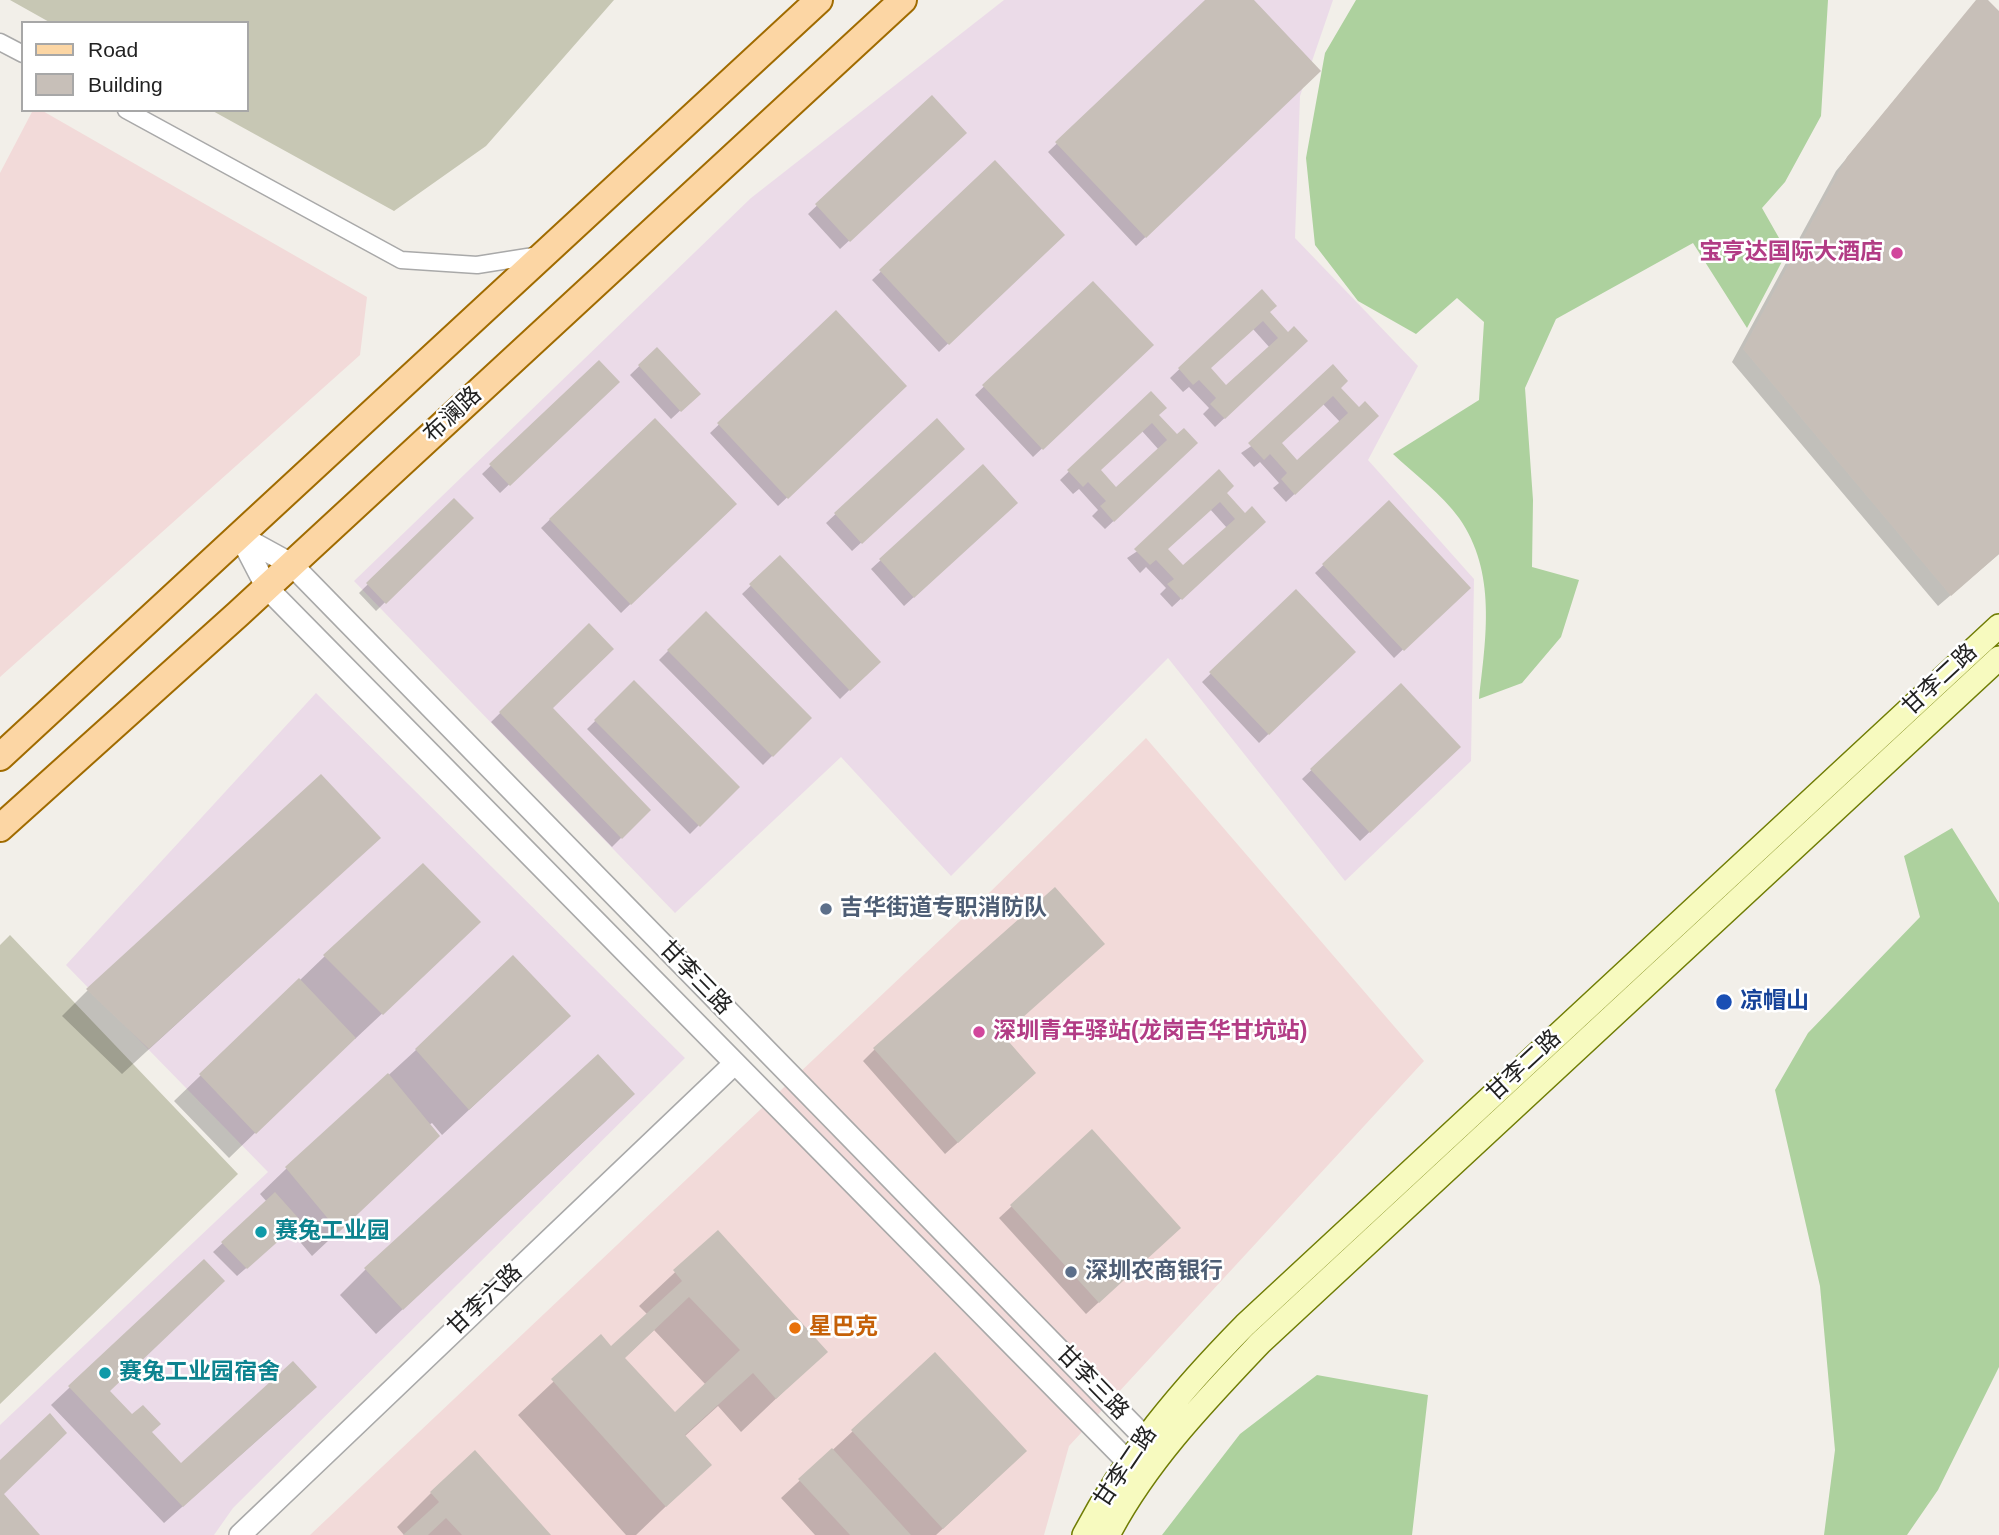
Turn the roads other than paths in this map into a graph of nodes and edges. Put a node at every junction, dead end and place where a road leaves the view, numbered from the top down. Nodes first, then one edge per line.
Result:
1 (819, 0) edge
2 (902, 0) edge
3 (0, 42) edge
4 (21, 53) edge
5 (130, 112) edge
6 (540, 255) junction
7 (240, 536) junction
8 (291, 564) junction
9 (267, 588) junction
10 (1999, 626) edge
11 (1999, 658) edge
12 (0, 757) edge
13 (0, 828) edge
14 (732, 1066) dead end
15 (1144, 1437) junction
16 (1127, 1461) junction
17 (1153, 1464) junction
18 (240, 1535) edge
19 (1084, 1535) edge
20 (1108, 1535) edge

1 - 6 main road
2 - 8 main road, 布澜路
3 - 4 street
5 - 6 street
6 - 7 main road
7 - 8 street, 甘李三路
7 - 9 street, 甘李三路
7 - 12 main road
8 - 9 main road, 布澜路
8 - 15 street, 甘李三路
9 - 13 main road, 布澜路
9 - 16 street, 甘李三路
10 - 15 main road, 甘李二路
11 - 17 main road, 甘李二路
14 - 18 street, 甘李六路
15 - 16 main road, 甘李二路
15 - 17 street, 甘李三路
16 - 17 street
16 - 19 main road, 甘李二路
17 - 20 main road, 甘李二路

